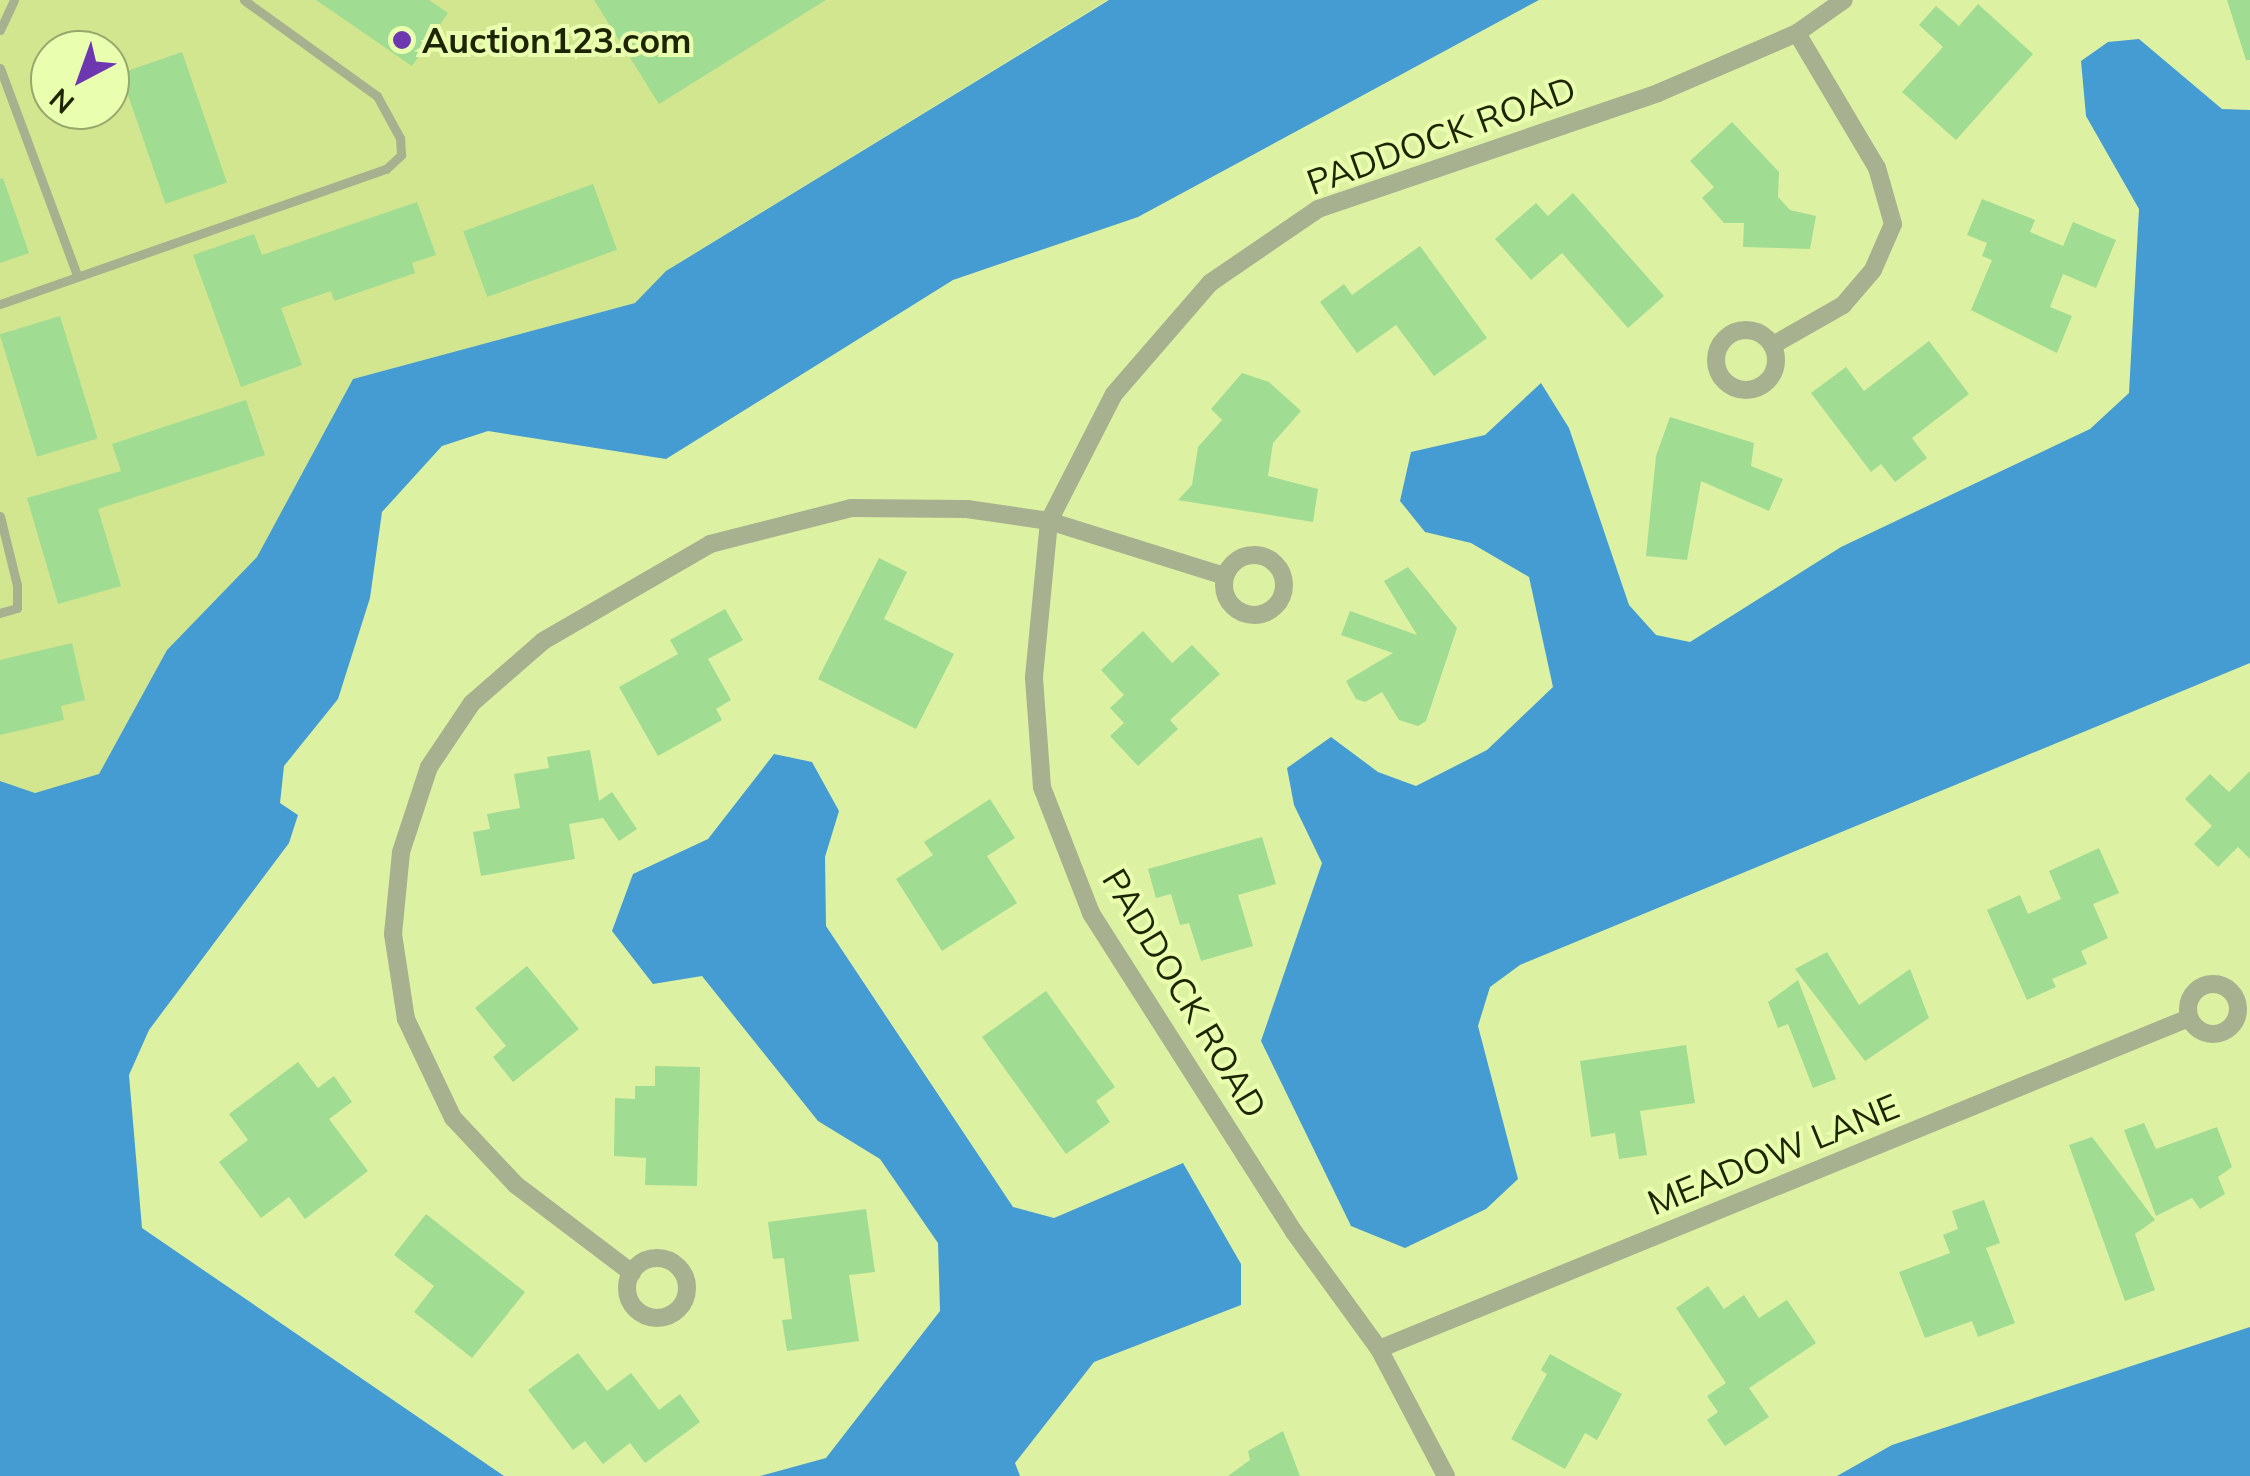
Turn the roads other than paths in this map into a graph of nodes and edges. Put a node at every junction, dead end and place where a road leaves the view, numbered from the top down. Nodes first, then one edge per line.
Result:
1 (14, 0) edge
2 (244, 0) edge
3 (1844, 0) edge
4 (0, 30) edge
5 (1797, 33) junction
6 (0, 68) edge
7 (77, 275) junction
8 (0, 304) edge
9 (1772, 345) dead end
10 (0, 516) edge
11 (1049, 522) junction
12 (1225, 576) dead end
13 (0, 613) edge
14 (2189, 1018) dead end
15 (632, 1273) dead end
16 (1379, 1348) junction
17 (1446, 1476) edge

1 - 4 lane
2 - 7 lane
3 - 5 street, PADDOCK ROAD
5 - 9 street
5 - 11 street, PADDOCK ROAD
6 - 7 lane
7 - 8 lane
10 - 13 lane
11 - 12 street
11 - 15 street
11 - 16 street, PADDOCK ROAD
14 - 16 street, MEADOW LANE
16 - 17 street, PADDOCK ROAD

